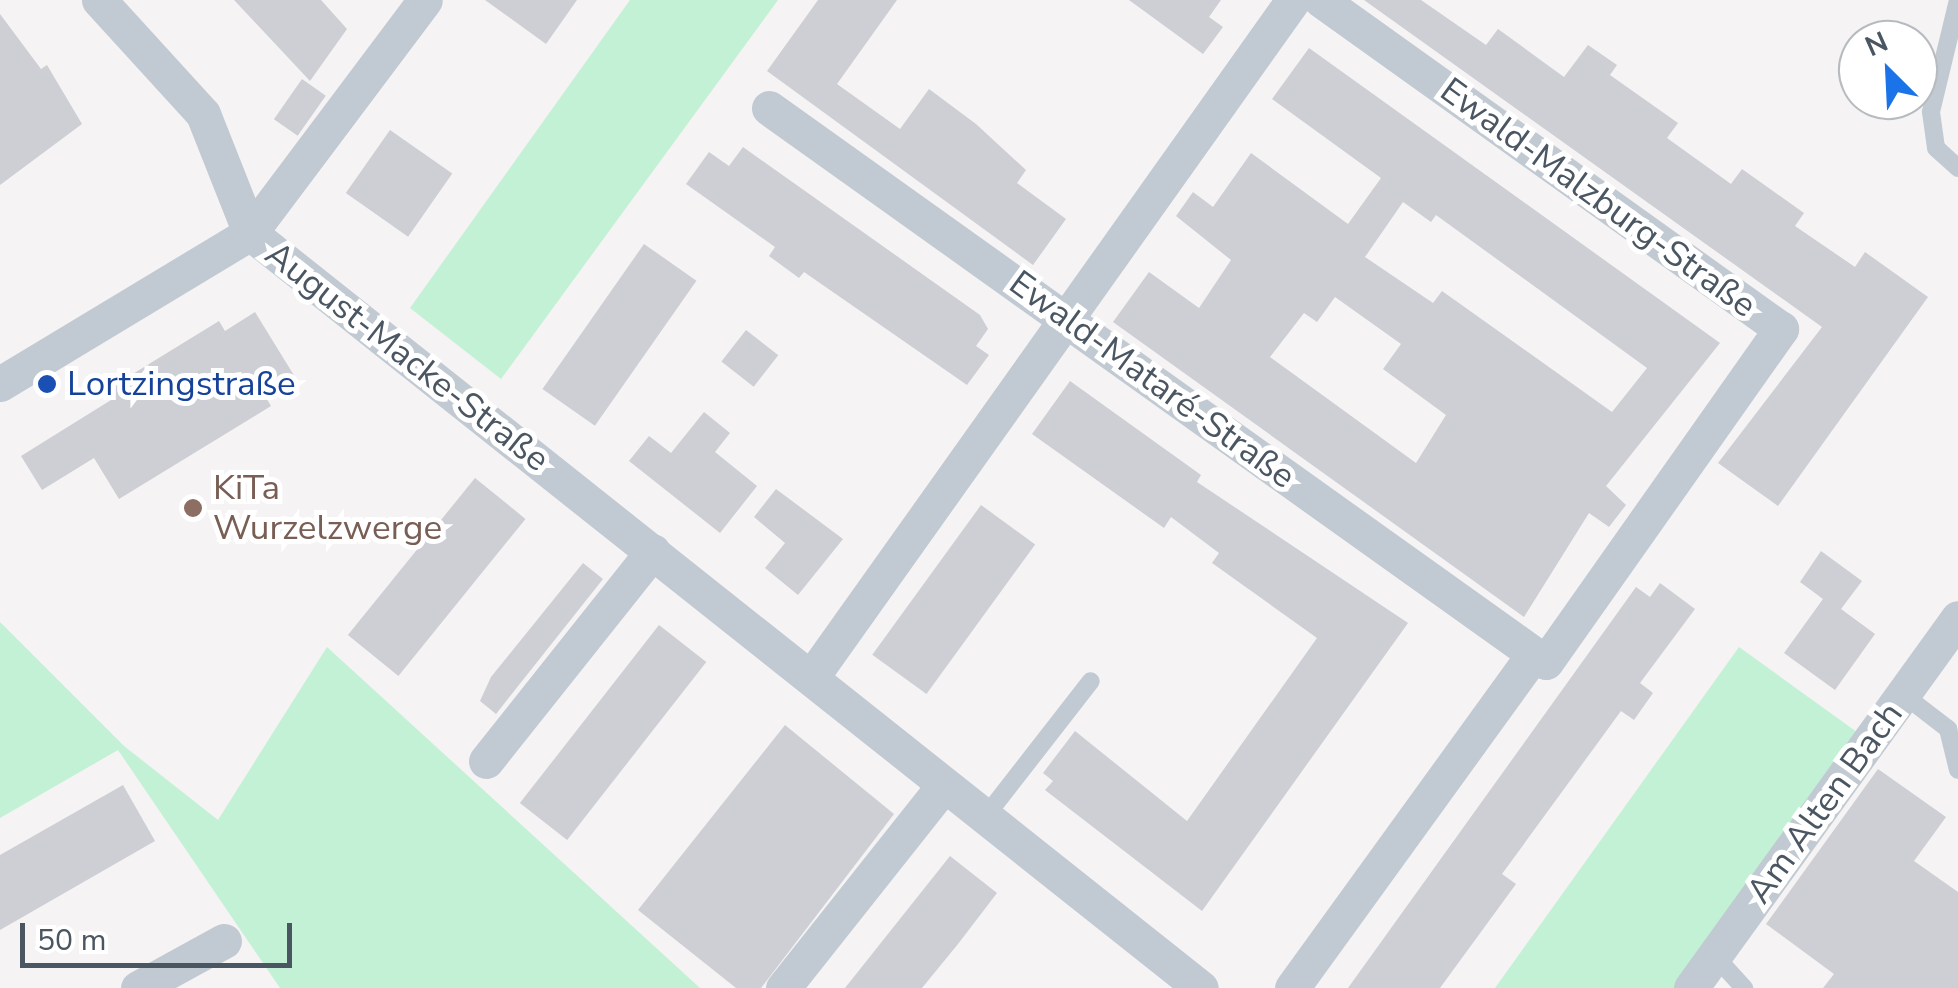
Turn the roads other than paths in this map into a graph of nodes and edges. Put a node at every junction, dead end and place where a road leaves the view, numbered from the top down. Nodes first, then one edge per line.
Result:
1 (99, 0) edge
2 (425, 0) edge
3 (1293, 0) edge
4 (1321, 0) edge
5 (1958, 0) edge
6 (769, 108) dead end
7 (1958, 168) edge
8 (250, 233) junction
9 (1066, 318) junction
10 (0, 384) edge
11 (653, 551) junction
12 (1958, 618) edge
13 (1534, 654) junction
14 (812, 675) junction
15 (1092, 681) dead end
16 (1904, 695) junction
17 (486, 761) dead end
18 (1958, 770) edge
19 (944, 785) junction
20 (985, 817) junction
21 (224, 941) dead end
22 (1714, 956) junction
23 (138, 988) edge
24 (782, 988) edge
25 (1201, 988) edge
26 (1292, 988) edge
27 (1691, 988) edge
28 (1744, 988) edge

1 - 8 street
2 - 8 street
3 - 9 street
4 - 13 street, Ewald-Malzburg-Straße
5 - 7 lane
6 - 9 street, Ewald-Mataré-Straße
8 - 10 street, August-Macke-Straße
8 - 11 street, August-Macke-Straße
9 - 13 street, Ewald-Mataré-Straße
9 - 14 street
11 - 14 street, August-Macke-Straße
11 - 17 street
12 - 16 street, Am Alten Bach
13 - 26 street, Ewald-Malzburg-Straße
14 - 19 street, August-Macke-Straße
15 - 20 lane
16 - 18 lane
16 - 22 street, Am Alten Bach
19 - 20 street, August-Macke-Straße
19 - 24 street
20 - 25 street, August-Macke-Straße
21 - 23 street
22 - 27 street, Am Alten Bach
22 - 28 lane

